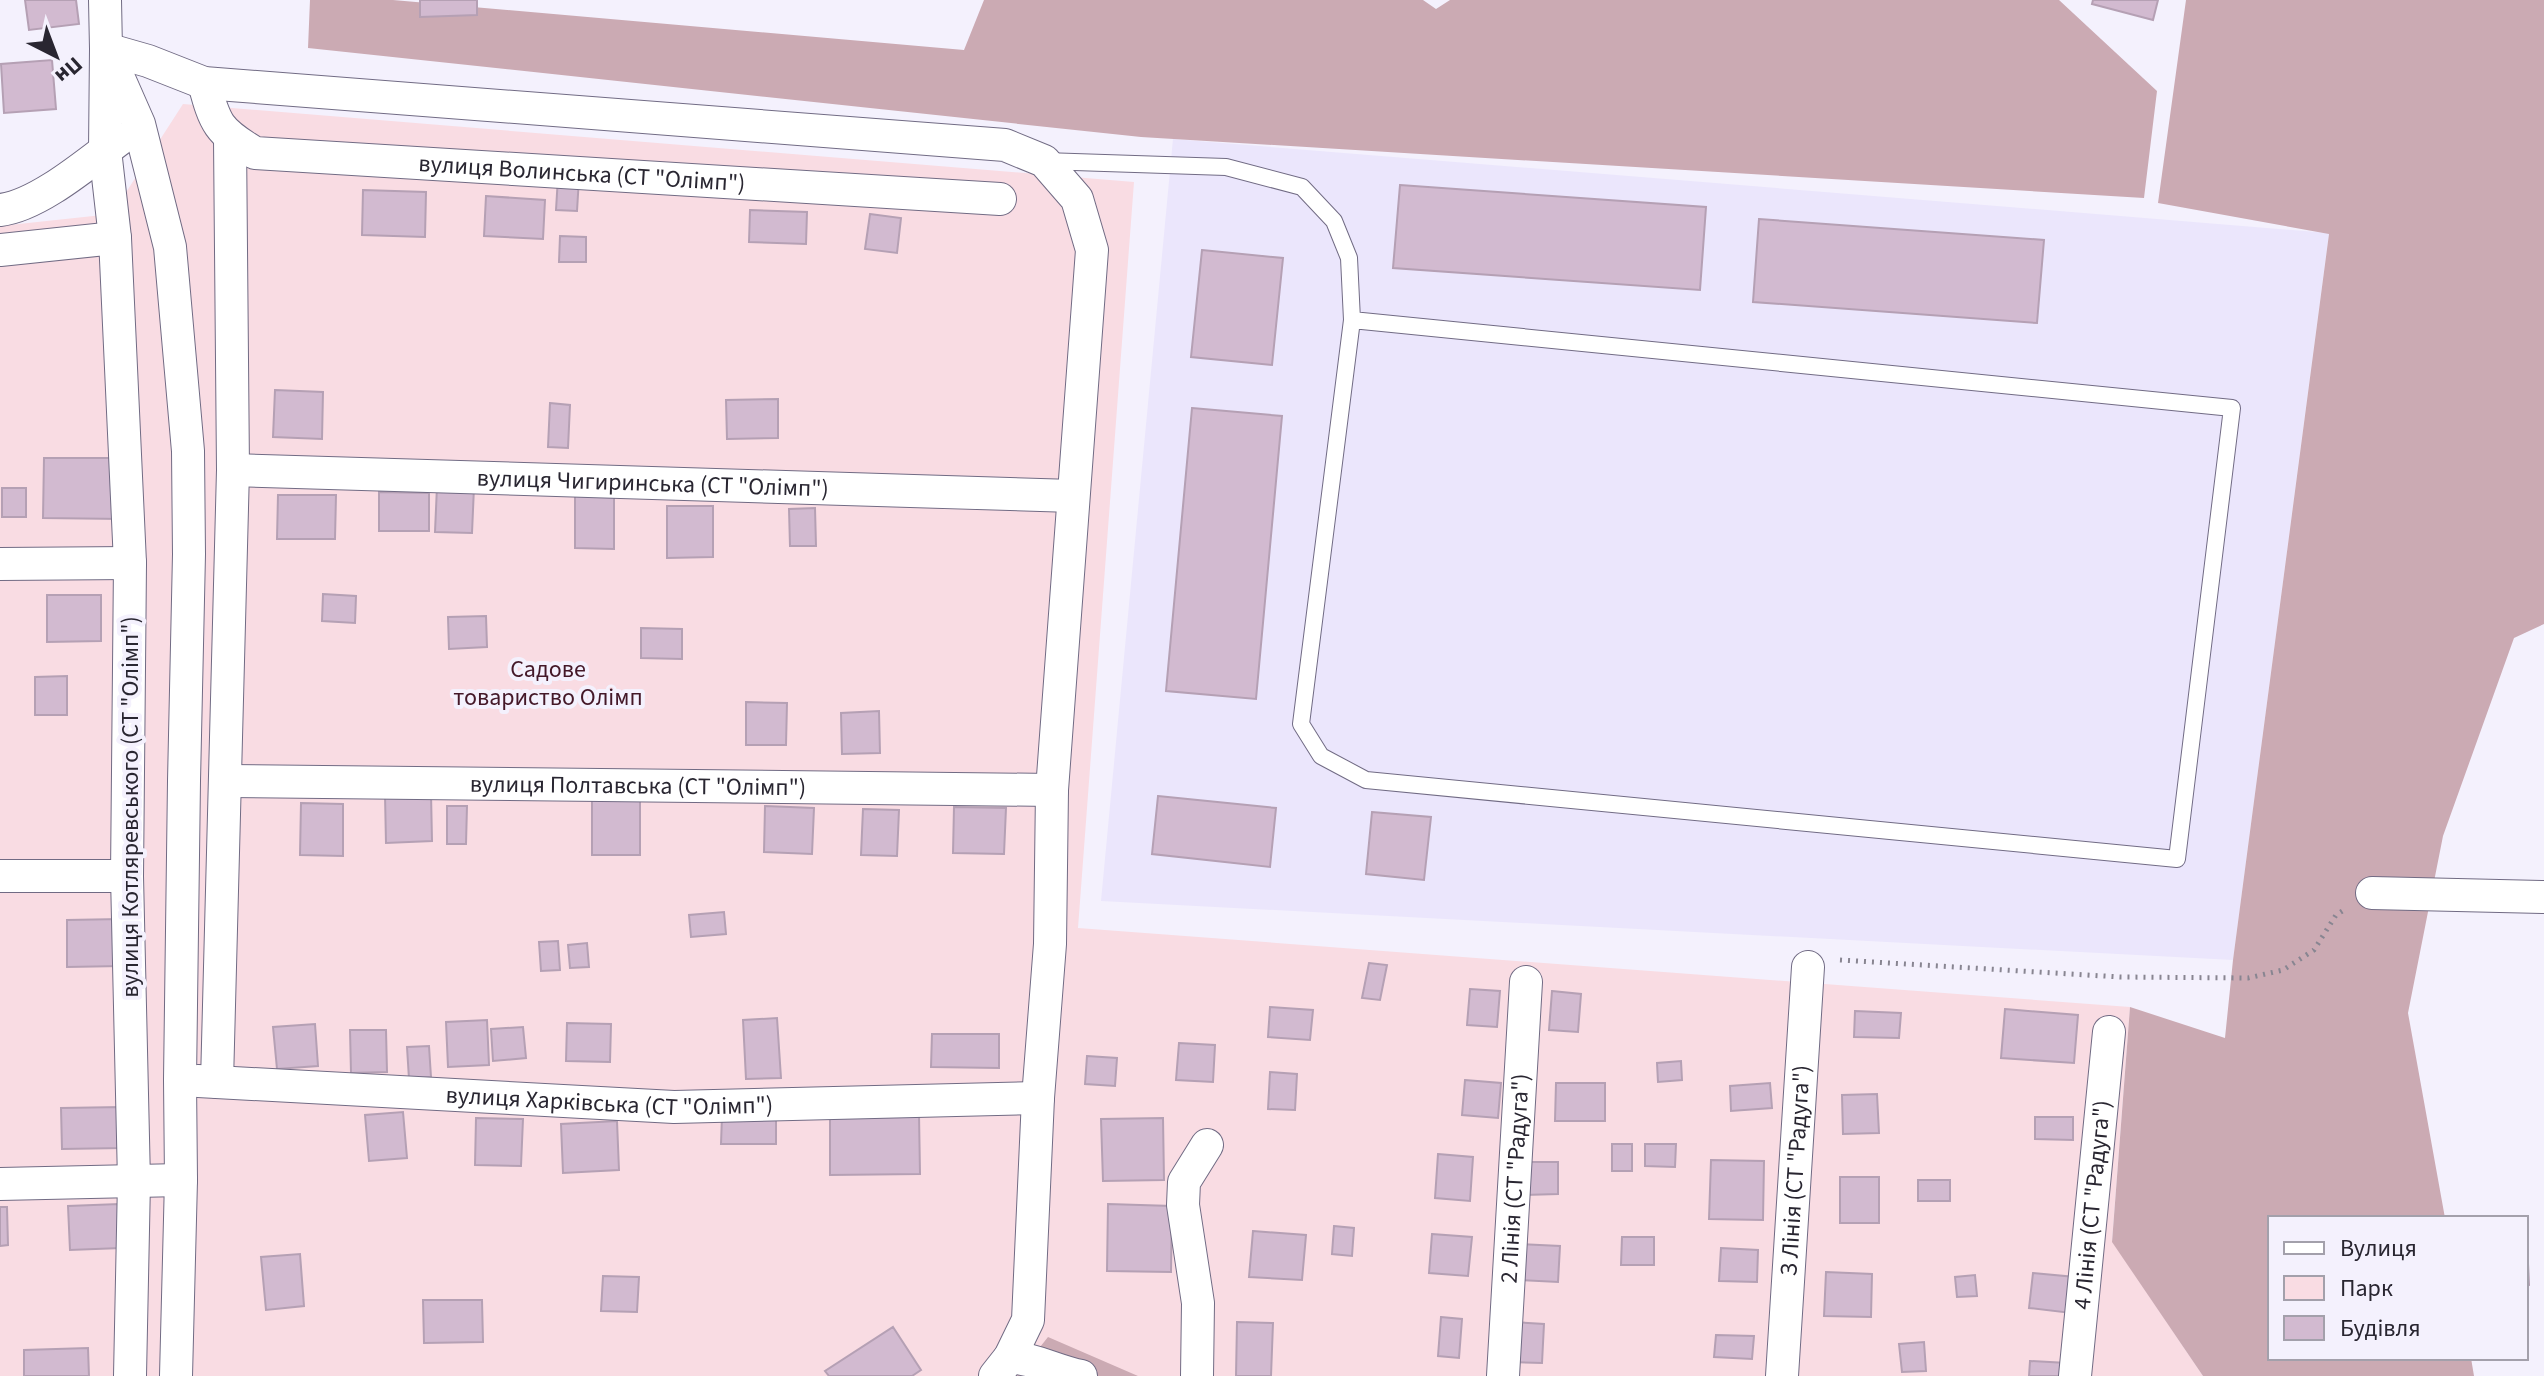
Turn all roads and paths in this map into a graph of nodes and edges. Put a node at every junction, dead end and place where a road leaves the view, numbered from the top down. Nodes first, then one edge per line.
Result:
1 (105, 0) edge
2 (106, 49) junction
3 (204, 83) junction
4 (139, 124) junction
5 (230, 139) junction
6 (105, 150) junction
7 (1044, 161) junction
8 (1000, 199) dead end
9 (0, 210) edge
10 (115, 238) junction
11 (0, 250) edge
12 (1352, 320) junction
13 (233, 470) junction
14 (1073, 496) junction
15 (130, 563) junction
16 (0, 564) edge
17 (226, 781) junction
18 (1052, 790) junction
19 (0, 876) edge
20 (127, 876) junction
21 (2372, 893) joint
22 (2544, 897) edge
23 (1840, 960) dead end
24 (1808, 967) dead end
25 (1526, 982) dead end
26 (2109, 1032) dead end
27 (180, 1080) junction
28 (217, 1082) junction
29 (1038, 1098) junction
30 (1207, 1145) dead end
31 (181, 1180) junction
32 (134, 1181) junction
33 (0, 1184) edge
34 (1002, 1366) edge
35 (130, 1376) edge
36 (176, 1376) edge
37 (1081, 1376) edge
38 (1197, 1376) edge
39 (1503, 1376) edge
40 (1782, 1376) edge
41 (2075, 1376) edge

1 - 2 street, вулиця Котляревського (СТ "Олімп")
2 - 3 street
2 - 4 street
2 - 6 street, вулиця Котляревського (СТ "Олімп")
3 - 5 street
3 - 7 street
4 - 6 street
4 - 27 street
5 - 8 street, вулиця Волинська (СТ "Олімп")
5 - 13 street
6 - 9 street
6 - 10 street, вулиця Котляревського (СТ "Олімп")
7 - 12 lane
7 - 14 street
10 - 11 street
10 - 15 street, вулиця Котляревського (СТ "Олімп")
12 - 12 lane
13 - 14 street, вулиця Чигиринська (СТ "Олімп")
13 - 17 street
14 - 18 street
15 - 16 street
15 - 20 street, вулиця Котляревського (СТ "Олімп")
17 - 18 street, вулиця Полтавська (СТ "Олімп")
17 - 28 street
18 - 29 street
19 - 20 street
20 - 32 street, вулиця Котляревського (СТ "Олімп")
21 - 22 street
21 - 23 path
24 - 40 street, З Лінія (СТ "Радуга")
25 - 39 street, 2 Лінія (СТ "Радуга")
26 - 41 street, 4 Лінія (СТ "Радуга")
27 - 28 street, вулиця Харківська (СТ "Олімп")
27 - 31 street
28 - 29 street, вулиця Харківська (СТ "Олімп")
29 - 34 street
30 - 38 street
31 - 32 street
31 - 36 street
32 - 33 street
32 - 35 street, вулиця Котляревського (СТ "Олімп")
34 - 37 street

